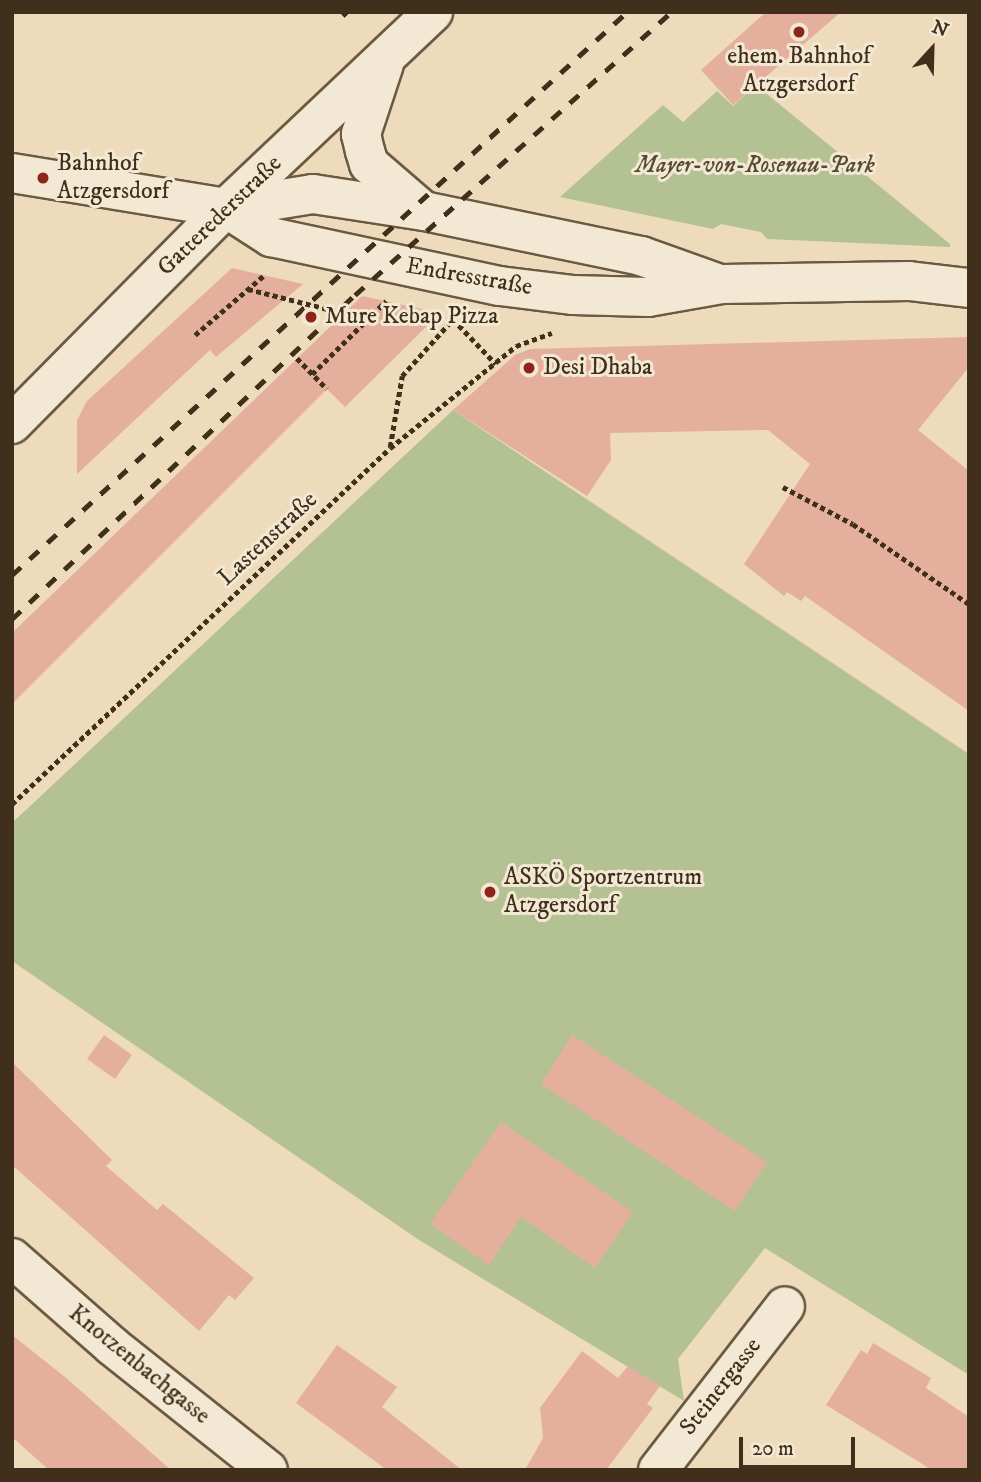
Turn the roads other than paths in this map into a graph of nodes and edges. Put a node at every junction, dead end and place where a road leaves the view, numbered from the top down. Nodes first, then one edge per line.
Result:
1 (433, 12) edge
2 (386, 59) junction
3 (12, 173) edge
4 (226, 208) junction
5 (424, 211) junction
6 (722, 284) junction
7 (969, 288) edge
8 (12, 424) edge
9 (12, 1258) edge
10 (785, 1306) dead end
11 (268, 1470) edge
12 (658, 1470) edge

1 - 2 street, Gatterederstraße
2 - 4 street, Gatterederstraße
2 - 5 street
3 - 4 street, Endresstraße
4 - 5 street, Endresstraße
4 - 6 street, Endresstraße
4 - 8 street, Gatterederstraße
5 - 6 street, Endresstraße
6 - 7 street, Endresstraße
9 - 11 street, Knotzenbachgasse
10 - 12 street, Steinergasse

